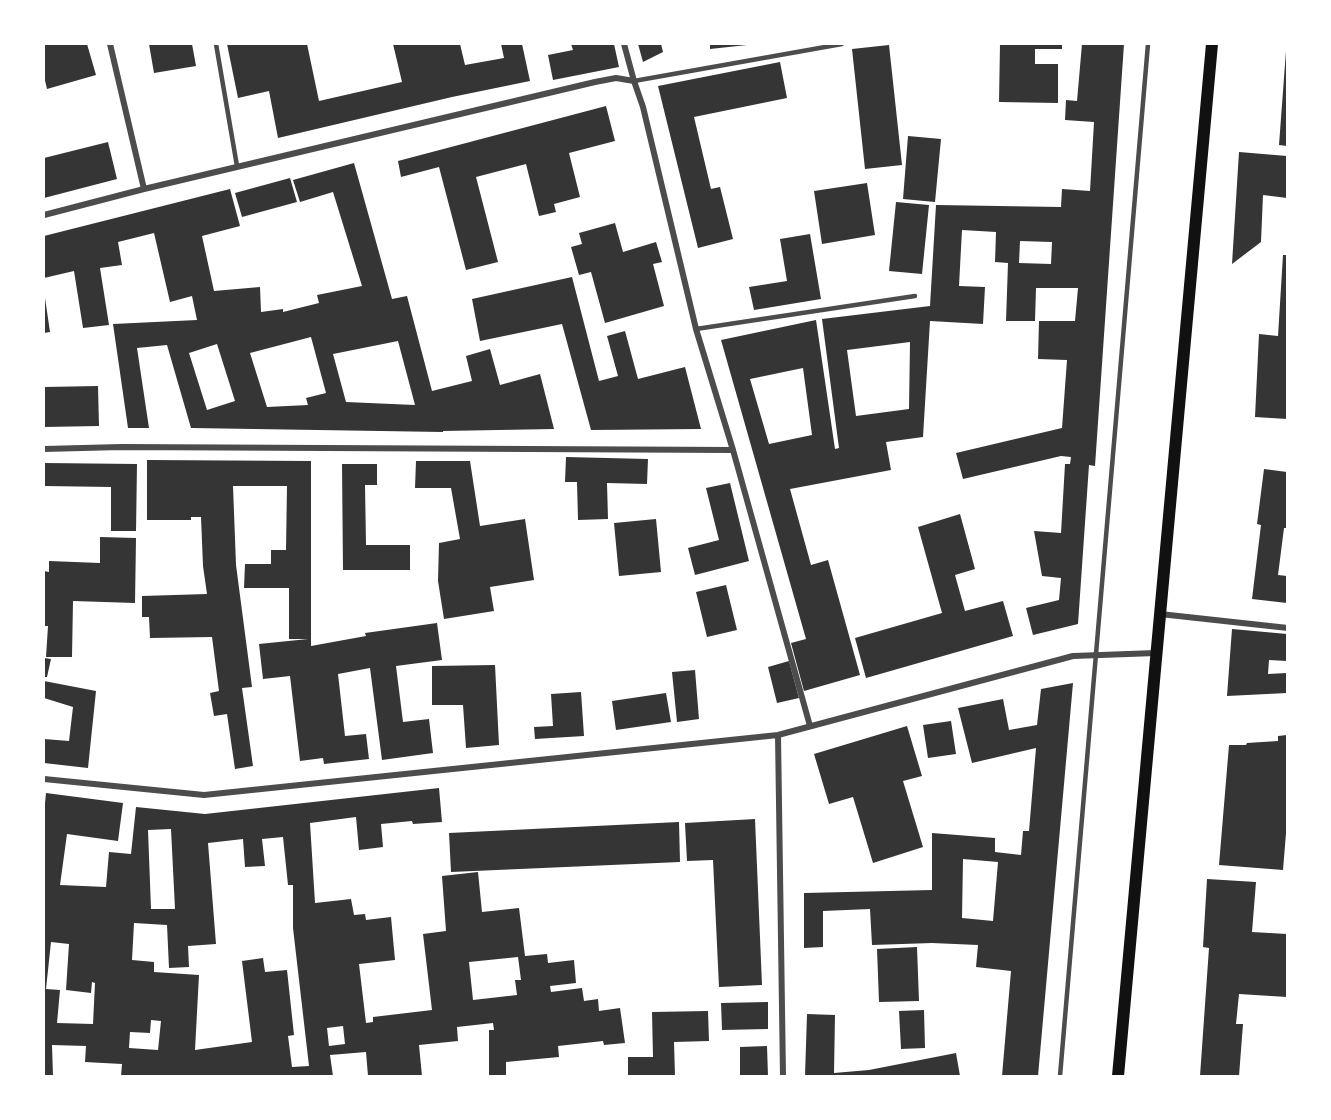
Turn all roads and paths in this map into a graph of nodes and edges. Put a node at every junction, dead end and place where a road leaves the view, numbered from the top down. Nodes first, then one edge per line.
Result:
1 (110, 44) edge
2 (216, 44) edge
3 (624, 44) edge
4 (842, 44) edge
5 (1148, 44) edge
6 (1212, 44) edge
7 (634, 81) junction
8 (237, 166) junction
9 (144, 189) junction
10 (44, 215) edge
11 (915, 296) dead end
12 (696, 329) junction
13 (44, 449) edge
14 (733, 450) junction
15 (1160, 614) junction
16 (1287, 628) edge
17 (1156, 653) junction
18 (1096, 655) junction
19 (810, 726) junction
20 (778, 735) junction
21 (44, 779) edge
22 (783, 1077) edge
23 (1060, 1077) edge
24 (1118, 1077) edge

1 - 9 street
2 - 8 lane
3 - 7 street
4 - 7 lane
5 - 18 lane
6 - 15 main road
7 - 8 street
7 - 12 street
8 - 9 street
9 - 10 street
11 - 12 lane
12 - 14 street
13 - 14 street
14 - 19 street
15 - 16 street
15 - 17 main road
17 - 18 street
17 - 24 main road
18 - 19 street
18 - 23 lane
19 - 20 street
20 - 21 street
20 - 22 street

